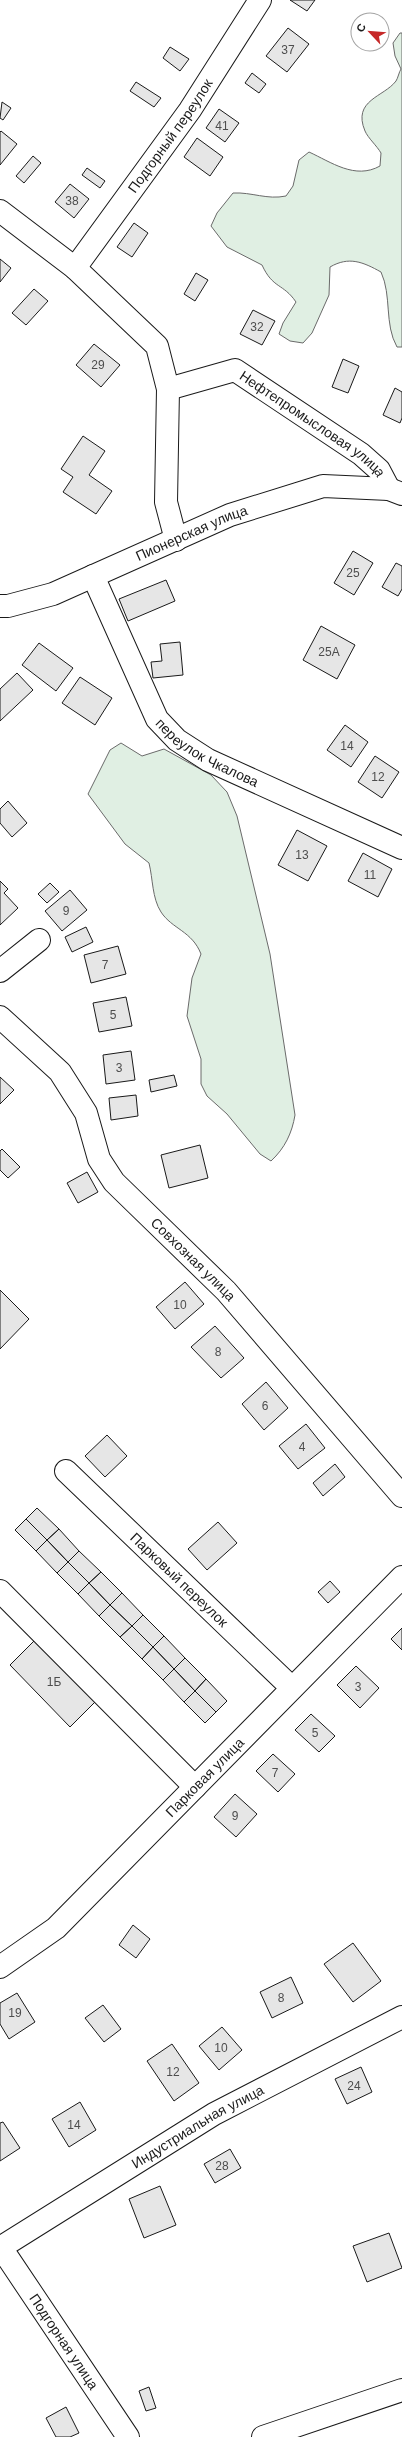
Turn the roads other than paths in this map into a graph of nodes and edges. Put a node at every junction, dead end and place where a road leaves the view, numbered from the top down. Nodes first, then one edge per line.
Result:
1 (260, 0) edge
2 (0, 211) edge
3 (75, 268) junction
4 (168, 389) junction
5 (395, 492) edge
6 (176, 540) junction
7 (93, 576) junction
8 (0, 606) edge
9 (402, 848) edge
10 (39, 940) dead end
11 (0, 971) edge
12 (0, 1017) edge
13 (66, 1470) dead end
14 (402, 1496) edge
15 (402, 1577) edge
16 (0, 1591) edge
17 (292, 1688) junction
18 (195, 1787) junction
19 (0, 1967) edge
20 (402, 2017) edge
21 (0, 2247) edge
22 (402, 2390) edge
23 (128, 2437) edge
24 (263, 2437) edge

1 - 3 street, Подгорный переулок
2 - 3 street
3 - 4 street
4 - 5 street, Нефтепромысловая улица
4 - 6 street
5 - 6 street, Пионерская улица
6 - 7 street, Пионерская улица
7 - 8 street, Пионерская улица
7 - 9 street, переулок Чкалова
10 - 11 street
12 - 14 street, Совхозная улица
13 - 17 street, Парковый переулок
15 - 17 street, Парковая улица
16 - 18 street
17 - 18 street, Парковая улица
18 - 19 street, Парковая улица
20 - 21 street, Индустриальная улица
21 - 23 street, Подгорная улица
22 - 24 street

